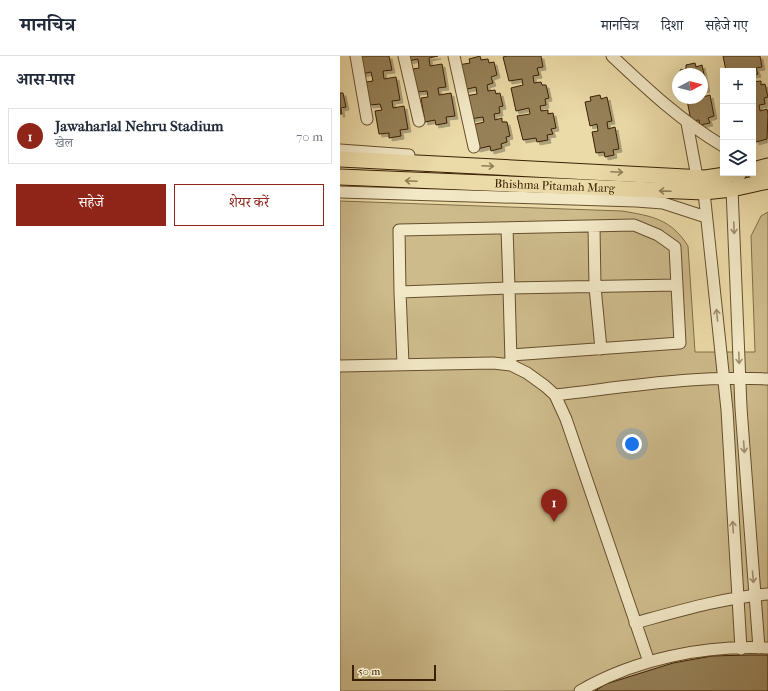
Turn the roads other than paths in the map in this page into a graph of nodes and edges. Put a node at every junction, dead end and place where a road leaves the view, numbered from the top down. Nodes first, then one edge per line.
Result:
1 (356, 56) edge
2 (404, 56) edge
3 (454, 56) edge
4 (612, 56) edge
5 (367, 119) dead end
6 (419, 121) dead end
7 (687, 123) junction
8 (720, 144) edge
9 (474, 147) dead end
10 (340, 150) edge
11 (340, 159) edge
12 (449, 164) junction
13 (761, 169) edge
14 (720, 176) edge
15 (697, 177) junction
16 (340, 178) edge
17 (732, 189) junction
18 (340, 192) edge
19 (704, 192) junction
20 (636, 195) junction
21 (706, 217) junction
22 (594, 226) junction
23 (507, 228) junction
24 (677, 285) junction
25 (595, 287) junction
26 (509, 288) junction
27 (400, 292) junction
28 (601, 349) junction
29 (511, 360) junction
30 (402, 364) junction
31 (340, 366) edge
32 (740, 377) junction
33 (723, 378) junction
34 (768, 378) edge
35 (555, 395) junction
36 (768, 594) edge
37 (755, 595) junction
38 (739, 597) junction
39 (635, 623) junction
40 (764, 648) edge
41 (741, 649) junction
42 (649, 662) junction
43 (580, 691) edge

1 - 5 street
2 - 6 street
3 - 9 street
4 - 7 street
7 - 8 street
7 - 15 street
10 - 12 street
11 - 12 main road, Bhishma Pitamah Marg
12 -> 15 main road, Bhishma Pitamah Marg
13 - 17 main road, Bhishma Pitamah Marg
14 - 15 main road, Bhishma Pitamah Marg
20 -> 16 main road, Bhishma Pitamah Marg
17 - 19 main road, Bhishma Pitamah Marg
17 -> 32 street
18 - 20 street
19 -> 20 main road, Bhishma Pitamah Marg
19 - 21 street
20 - 21 street
33 -> 21 street
22 - 23 street
22 - 24 street
22 - 25 street
23 - 26 street
23 - 27 street
24 - 25 street
24 - 28 street
25 - 26 street
25 - 28 street
26 - 27 street
26 - 29 street
27 - 30 street
28 - 29 street
29 - 30 street
29 - 35 street
30 - 31 street
32 - 33 street
32 - 34 street
32 -> 37 street
33 - 35 street
38 -> 33 street
35 - 39 street
36 - 37 street
37 - 38 street
37 - 40 street
38 - 39 street
38 - 41 street
39 - 42 street
40 - 41 street
41 - 42 street
42 - 43 street

